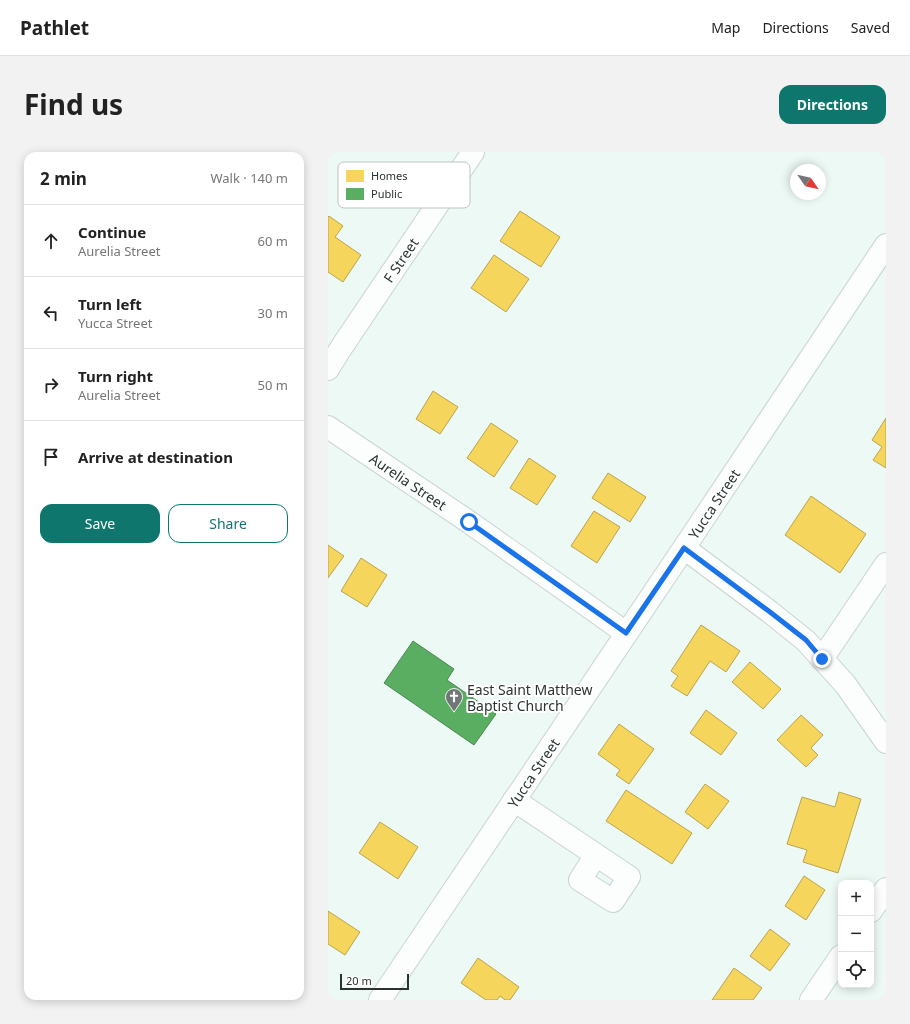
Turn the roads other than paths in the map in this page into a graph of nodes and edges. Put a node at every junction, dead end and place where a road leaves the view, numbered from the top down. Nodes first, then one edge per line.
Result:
1 (473, 152) edge
2 (466, 162) edge
3 (435, 208) edge
4 (886, 245) edge
5 (328, 369) edge
6 (328, 427) edge
7 (684, 548) junction
8 (886, 564) edge
9 (626, 633) junction
10 (822, 659) junction
11 (886, 742) edge
12 (514, 800) junction
13 (596, 855) dead end
14 (886, 889) edge
15 (874, 907) edge
16 (838, 960) edge
17 (380, 1000) edge
18 (811, 1000) edge

1 - 2 street, F Street
3 - 5 street, F Street
4 - 7 street, Yucca Street
6 - 9 street, Aurelia Street
7 - 9 street, Yucca Street
7 - 10 street
8 - 10 street
9 - 12 street, Yucca Street
10 - 11 street
12 - 13 street
12 - 17 street, Yucca Street
14 - 15 street
16 - 18 street

